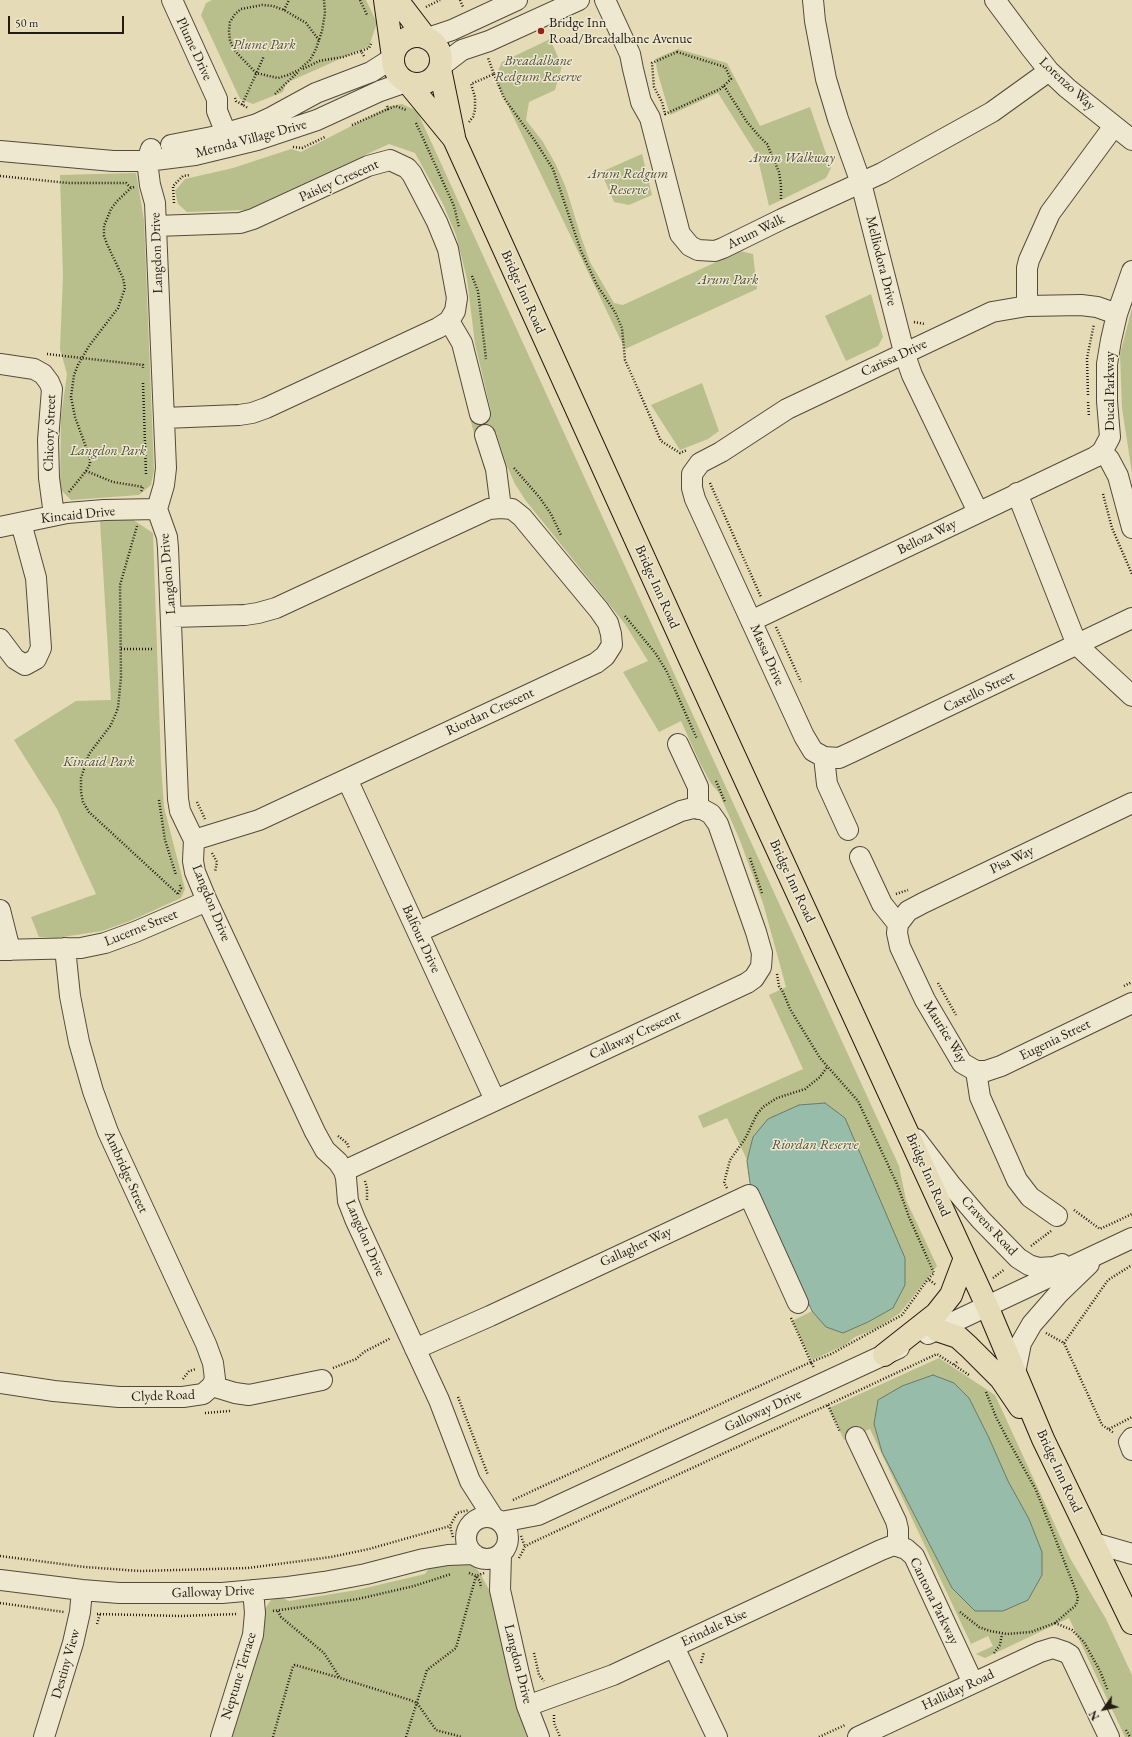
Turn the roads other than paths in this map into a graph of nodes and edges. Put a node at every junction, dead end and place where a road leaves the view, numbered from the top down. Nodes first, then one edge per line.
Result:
1 (172, 0) edge
2 (385, 0) edge
3 (397, 0) edge
4 (518, 0) edge
5 (579, 0) edge
6 (605, 0) edge
7 (813, 0) edge
8 (995, 0) edge
9 (427, 38) junction
10 (393, 57) junction
11 (440, 68) junction
12 (1049, 71) junction
13 (407, 82) junction
14 (1114, 126) junction
15 (452, 133) junction
16 (234, 136) junction
17 (1132, 140) edge
18 (0, 151) edge
19 (152, 157) junction
20 (860, 183) junction
21 (156, 226) junction
22 (1132, 271) edge
23 (1027, 306) junction
24 (1117, 314) junction
25 (449, 321) junction
26 (912, 349) junction
27 (0, 364) edge
28 (480, 414) dead end
29 (164, 418) junction
30 (485, 435) dead end
31 (1102, 452) junction
32 (696, 468) joint
33 (1017, 493) junction
34 (147, 504) junction
35 (501, 508) junction
36 (978, 512) junction
37 (54, 515) junction
38 (21, 523) junction
39 (0, 527) edge
40 (1132, 528) edge
41 (172, 617) junction
42 (1132, 618) edge
43 (751, 621) junction
44 (0, 639) edge
45 (1077, 645) junction
46 (1132, 696) edge
47 (678, 744) dead end
48 (824, 758) junction
49 (347, 779) junction
50 (1132, 803) edge
51 (698, 809) junction
52 (848, 830) dead end
53 (194, 840) junction
54 (860, 856) dead end
55 (207, 900) junction
56 (0, 910) edge
57 (898, 924) junction
58 (418, 932) junction
59 (65, 948) junction
60 (5, 950) edge
61 (1132, 1003) edge
62 (976, 1071) junction
63 (495, 1100) junction
64 (905, 1125) junction
65 (344, 1171) junction
66 (1060, 1218) road end
67 (1132, 1238) edge
68 (1102, 1251) junction
69 (965, 1258) junction
70 (988, 1306) junction
71 (794, 1309) road end
72 (937, 1330) junction
73 (416, 1349) junction
74 (884, 1355) junction
75 (1015, 1373) junction
76 (327, 1374) road end
77 (0, 1384) edge
78 (212, 1386) junction
79 (856, 1437) dead end
80 (1043, 1439) junction
81 (470, 1481) junction
82 (538, 1515) junction
83 (497, 1519) junction
84 (1094, 1543) junction
85 (898, 1546) junction
86 (476, 1549) junction
87 (1132, 1554) edge
88 (0, 1580) edge
89 (82, 1590) junction
90 (253, 1590) junction
91 (1132, 1623) edge
92 (674, 1647) junction
93 (973, 1683) junction
94 (527, 1706) junction
95 (44, 1737) edge
96 (220, 1737) edge
97 (539, 1737) edge
98 (717, 1737) edge
99 (858, 1737) edge
100 (1109, 1737) edge

1 - 16 street, Plume Drive
2 - 10 main road
3 - 9 main road
4 - 9 street
5 - 11 street
6 - 20 street, Arum Walk
7 - 20 street, Melliodora Drive
8 - 12 street, Lorenzo Way
9 - 10 main road
9 - 11 main road
10 - 13 main road
10 - 16 street, Mernda Village Drive
11 - 13 main road
11 - 15 main road, Bridge Inn Road
12 - 14 street, Lorenzo Way
12 - 20 street, Arum Walk
13 - 15 main road, Bridge Inn Road
13 - 16 street, Mernda Village Drive
14 - 17 street, Lorenzo Way
14 - 23 street
15 - 64 main road, Bridge Inn Road
16 - 19 street, Mernda Village Drive
18 - 19 street, Mernda Village Drive
19 - 21 street, Langdon Drive
20 - 26 street, Melliodora Drive
21 - 25 street, Paisley Crescent
21 - 29 street, Langdon Drive
22 - 24 street, Ducal Parkway
23 - 24 street, Carissa Drive
23 - 26 street, Carissa Drive
24 - 31 street, Ducal Parkway
25 - 28 street
25 - 29 street
26 - 32 street, Carissa Drive
26 - 36 street, Melliodora Drive
27 - 37 street, Chicory Street
29 - 34 street, Langdon Drive
30 - 35 street
31 - 33 street, Belloza Way
31 - 40 street, Ducal Parkway
32 - 43 street, Massa Drive
33 - 36 street, Belloza Way
33 - 45 street
34 - 37 street, Kincaid Drive
34 - 41 street, Langdon Drive
35 - 41 street
35 - 49 street, Riordan Crescent
36 - 43 street, Belloza Way
37 - 38 street, Kincaid Drive
38 - 39 street, Kincaid Drive
38 - 44 street
41 - 53 street, Langdon Drive
42 - 45 street, Castello Street
43 - 48 street, Massa Drive
45 - 46 street
45 - 48 street, Castello Street
47 - 51 street
48 - 52 street
49 - 53 street, Riordan Crescent
49 - 58 street, Balfour Drive
50 - 57 street, Pisa Way
51 - 58 street
51 - 63 street, Callaway Crescent
53 - 55 street, Langdon Drive
54 - 57 street
55 - 59 street, Lucerne Street
55 - 65 street, Langdon Drive
56 - 60 street
57 - 62 street, Maurice Way
58 - 63 street, Balfour Drive
59 - 60 street, Lucerne Street
59 - 78 street, Ambridge Street
61 - 62 street, Eugenia Street
62 - 66 street, Maurice Way
63 - 65 street, Callaway Crescent
64 - 68 street, Cravens Road
64 - 69 main road, Bridge Inn Road
65 - 73 street, Langdon Drive
67 - 68 street, Cravens Road
68 - 70 street, Cravens Road
68 - 75 street, Cravens Road
69 - 70 main road, Bridge Inn Road
69 - 74 main road
70 - 72 street, Galloway Drive
70 - 75 main road, Bridge Inn Road
71 - 73 street, Gallagher Way
72 - 74 street, Galloway Drive
72 - 80 main road
73 - 81 street, Langdon Drive
74 - 82 street, Galloway Drive
75 - 80 main road, Bridge Inn Road
76 - 78 street, Clyde Road
77 - 78 street, Clyde Road
79 - 85 street, Cantona Parkway
80 - 84 main road, Bridge Inn Road
81 - 83 street, Langdon Drive
81 - 86 street, Langdon Drive
82 - 83 street, Galloway Drive
82 - 86 street, Galloway Drive
83 - 86 street, Galloway Drive
83 - 86 street, Langdon Drive
84 - 87 street
84 - 91 main road, Bridge Inn Road
85 - 92 street, Erindale Rise
85 - 93 street, Cantona Parkway
86 - 90 street, Galloway Drive
86 - 94 street, Langdon Drive
88 - 89 street, Galloway Drive
89 - 90 street, Galloway Drive
89 - 95 street, Destiny View
90 - 96 street, Neptune Terrace
92 - 94 street, Erindale Rise
92 - 98 street
93 - 99 street, Halliday Road
93 - 100 street, Halliday Road
94 - 97 street, Langdon Drive

